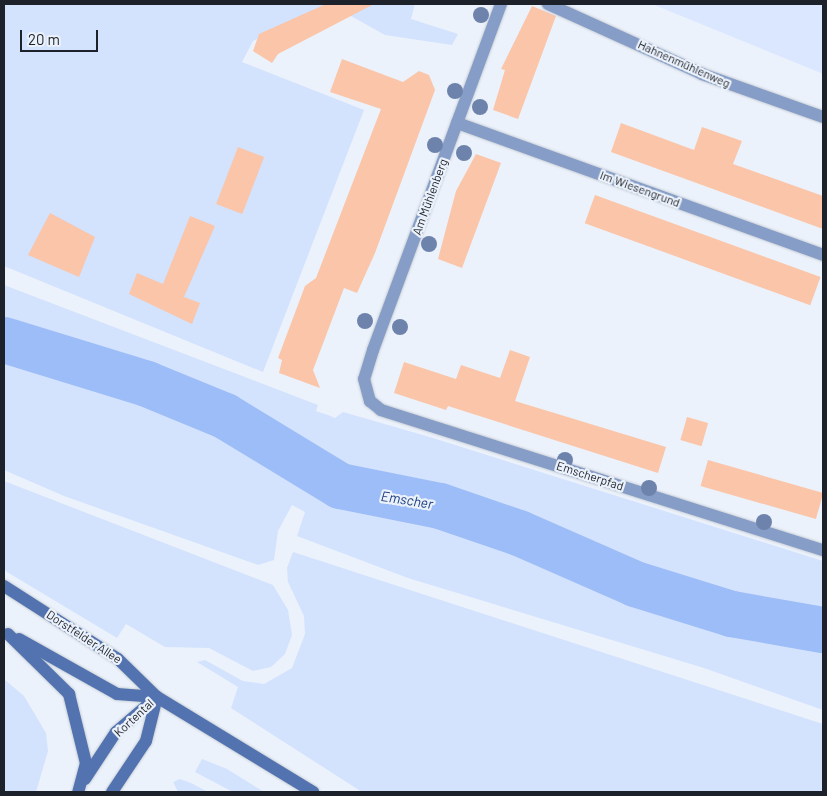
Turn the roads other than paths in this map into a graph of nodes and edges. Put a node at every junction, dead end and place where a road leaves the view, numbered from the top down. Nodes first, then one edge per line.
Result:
1 (501, 4) edge
2 (548, 4) edge
3 (823, 117) edge
4 (457, 123) junction
5 (823, 255) edge
6 (366, 391) joint
7 (823, 550) edge
8 (4, 586) edge
9 (6, 633) edge
10 (157, 697) junction
11 (85, 779) junction
12 (78, 792) edge
13 (112, 792) edge
14 (313, 792) edge

1 - 4 street, Am Mühlenberg
2 - 3 street, Hahnenmühlenweg
4 - 5 street, Im Wiesengrund
4 - 6 street, Am Mühlenberg
6 - 7 street, Emscherpfad
8 - 10 main road, Dorstfelder Allee
9 - 10 main road, Dorstfelder Allee
9 - 11 main road, Kortental
10 - 11 main road, Kortental
10 - 13 main road, Kortental
10 - 14 main road, Dorstfelder Allee
11 - 12 main road, Kortental

